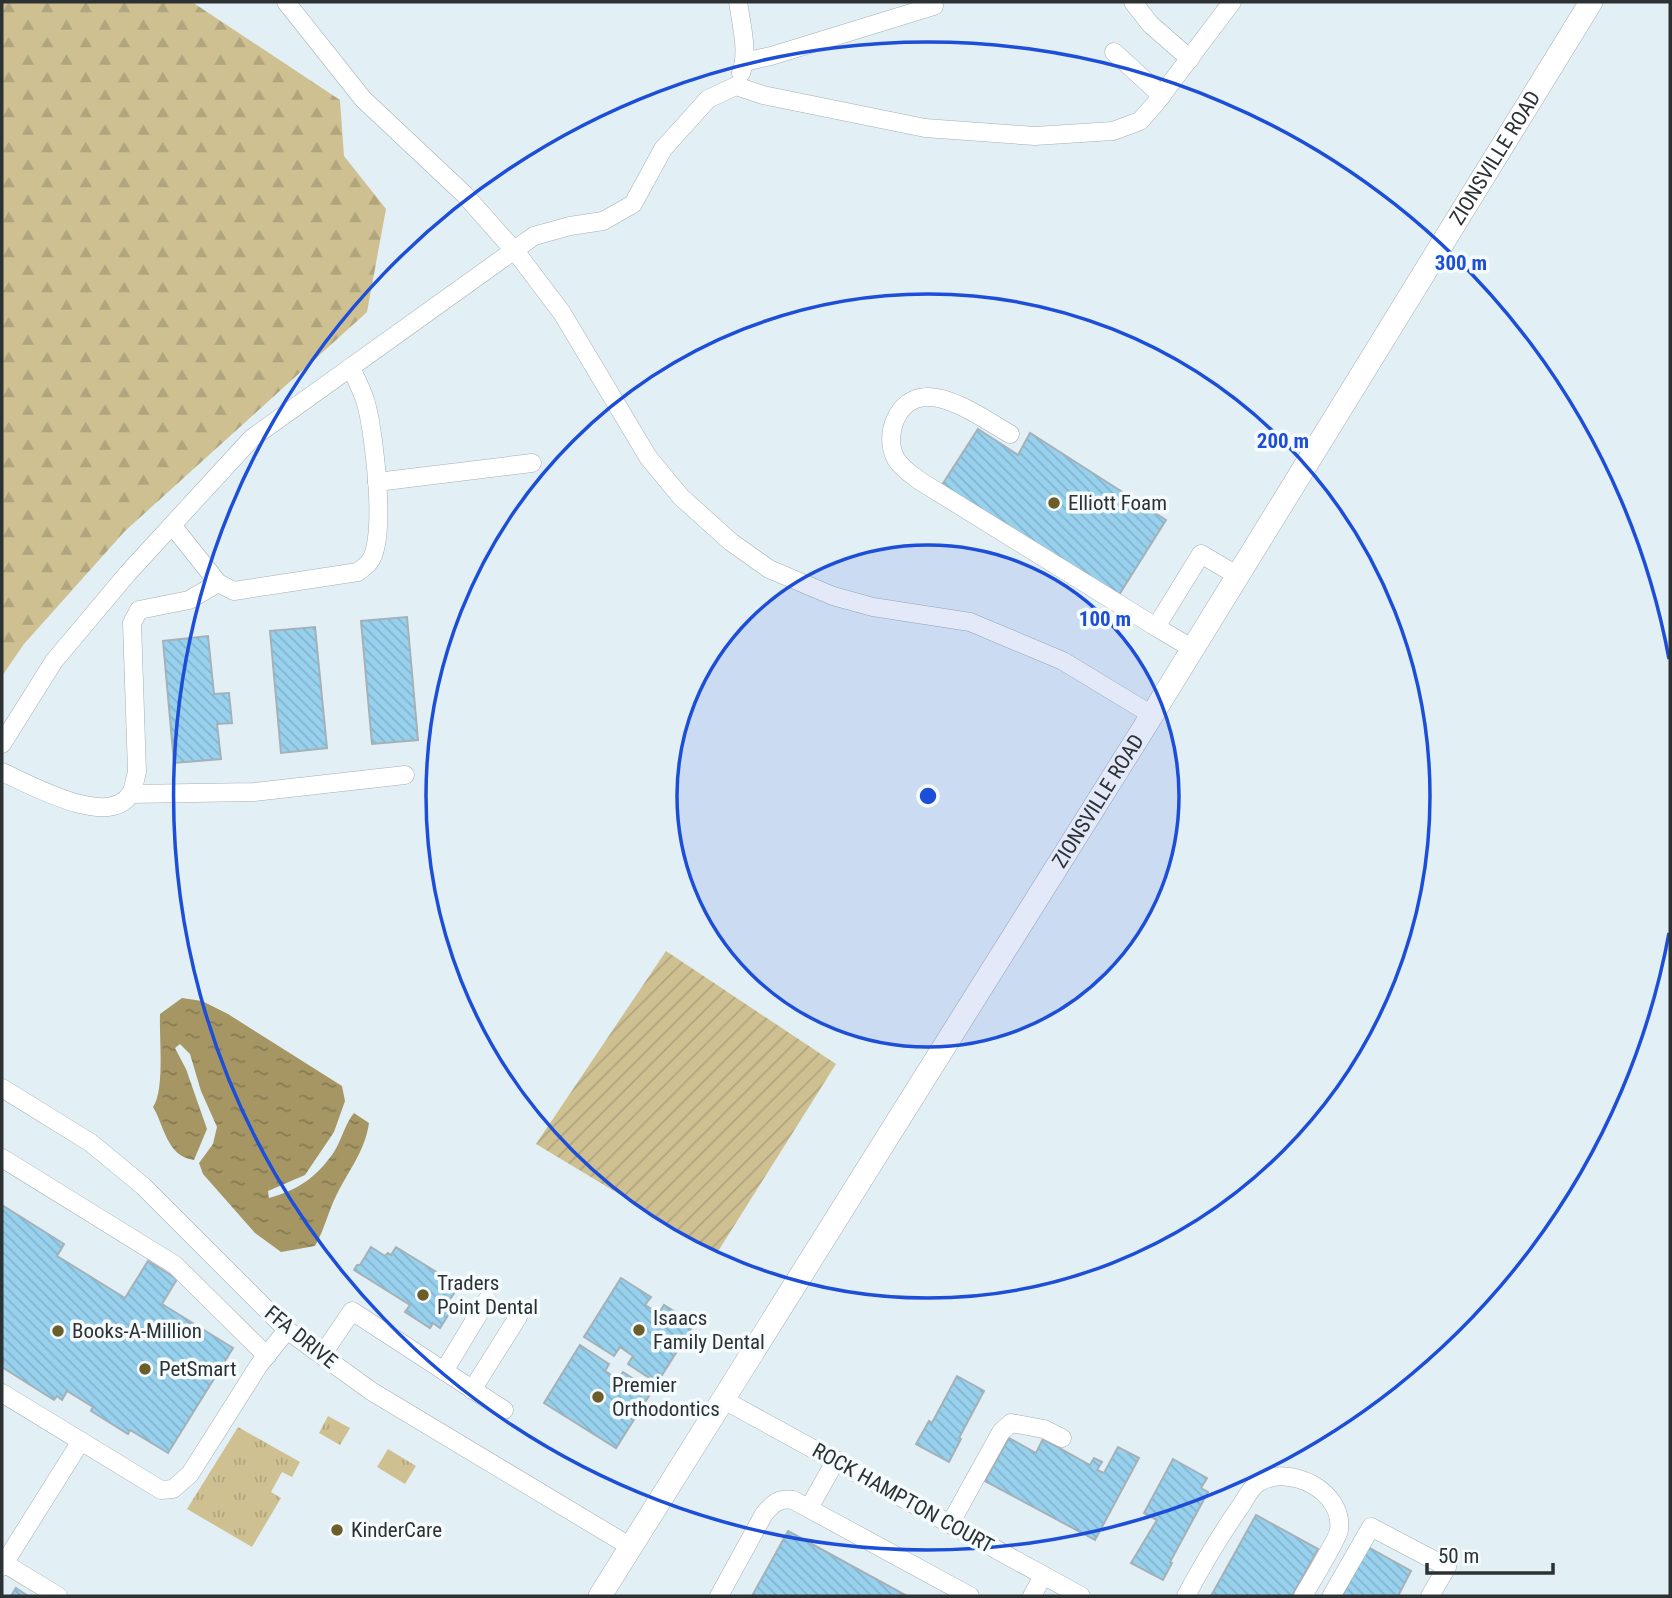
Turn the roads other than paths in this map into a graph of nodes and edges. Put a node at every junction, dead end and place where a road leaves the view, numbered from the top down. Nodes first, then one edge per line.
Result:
1 (286, 2) edge
2 (738, 2) edge
3 (1133, 2) edge
4 (1232, 2) edge
5 (1591, 2) edge
6 (934, 6) dead end
7 (1114, 52) dead end
8 (1190, 59) junction
9 (744, 62) junction
10 (736, 86) junction
11 (1162, 96) junction
12 (513, 251) junction
13 (351, 367) junction
14 (1010, 433) dead end
15 (533, 463) dead end
16 (377, 482) junction
17 (172, 525) junction
18 (1238, 576) junction
19 (218, 583) junction
20 (1156, 627) junction
21 (1193, 649) junction
22 (1152, 715) junction
23 (2, 744) edge
24 (2, 772) edge
25 (405, 775) dead end
26 (131, 794) junction
27 (2, 1088) edge
28 (2, 1158) edge
29 (488, 1300) dead end
30 (517, 1317) dead end
31 (288, 1330) junction
32 (322, 1355) junction
33 (267, 1356) junction
34 (444, 1371) junction
35 (472, 1390) junction
36 (2, 1393) edge
37 (724, 1400) junction
38 (504, 1410) dead end
39 (1062, 1438) dead end
40 (81, 1441) junction
41 (836, 1460) junction
42 (809, 1508) junction
43 (950, 1524) junction
44 (631, 1547) junction
45 (2, 1564) edge
46 (1043, 1576) junction
47 (1332, 1595) edge
48 (58, 1596) edge
49 (600, 1596) edge
50 (719, 1596) edge
51 (970, 1596) edge
52 (1032, 1596) edge
53 (1081, 1596) edge
54 (1186, 1596) edge
55 (1303, 1596) edge
56 (1430, 1596) edge

1 - 12 street
2 - 9 street
3 - 8 street
4 - 8 street
5 - 18 main road, ZIONSVILLE ROAD
6 - 9 street
7 - 11 street
8 - 11 street
9 - 10 street
10 - 11 street
10 - 12 street
12 - 13 street
12 - 22 street
13 - 16 street
13 - 17 street
14 - 20 street
15 - 16 street
16 - 19 street
17 - 19 street
17 - 23 street
18 - 20 street
18 - 21 main road, ZIONSVILLE ROAD
19 - 26 street
20 - 21 street
21 - 22 main road, ZIONSVILLE ROAD
22 - 37 main road, ZIONSVILLE ROAD
24 - 26 street
25 - 26 street
27 - 31 street, FFA DRIVE
28 - 33 street
29 - 34 street
30 - 35 street
31 - 32 street, FFA DRIVE
31 - 33 street
32 - 34 street
32 - 44 street, FFA DRIVE
33 - 40 street
34 - 35 street
35 - 38 street
36 - 40 street
37 - 41 street, ROCK HAMPTON COURT
37 - 44 main road, ZIONSVILLE ROAD
39 - 43 street
40 - 45 street
41 - 42 street
41 - 43 street, ROCK HAMPTON COURT
42 - 50 street
42 - 51 street
43 - 46 street, ROCK HAMPTON COURT
44 - 49 main road, ZIONSVILLE ROAD
45 - 48 street
46 - 52 street
46 - 53 street, ROCK HAMPTON COURT
47 - 56 street
54 - 55 street

